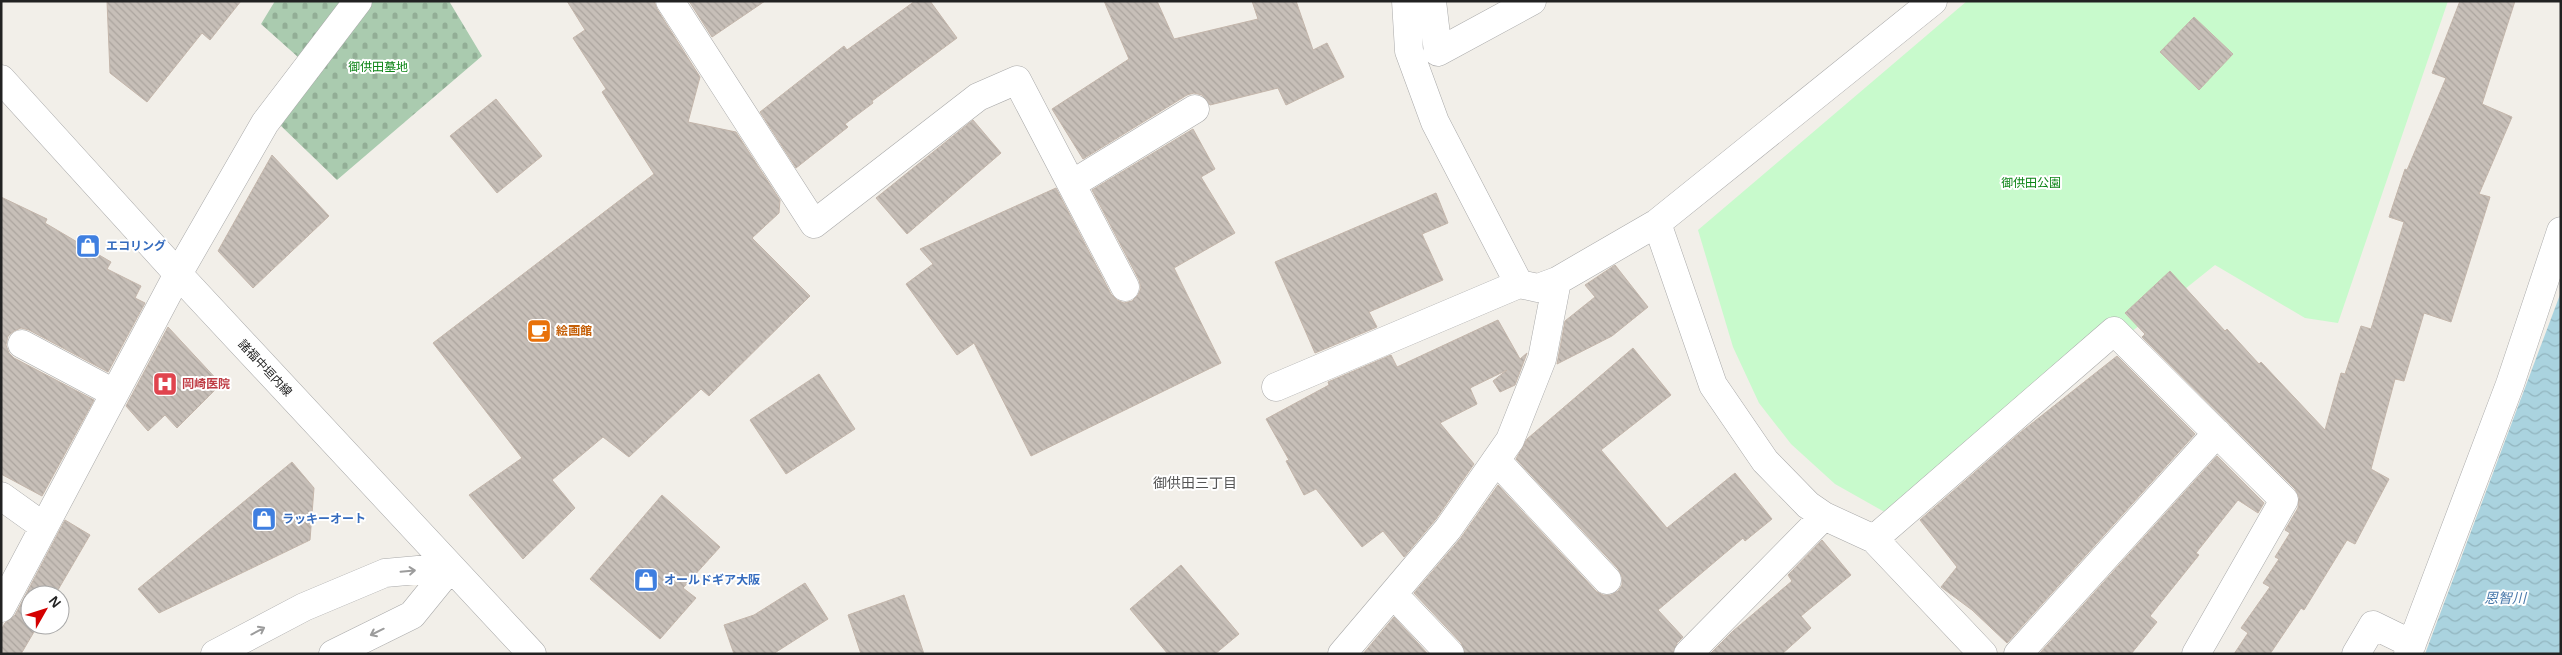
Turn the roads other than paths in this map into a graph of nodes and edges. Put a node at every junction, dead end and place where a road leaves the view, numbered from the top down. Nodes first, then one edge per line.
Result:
1 (358, 1) edge
2 (670, 1) edge
3 (1406, 1) edge
4 (1432, 1) edge
5 (1532, 1) edge
6 (1933, 1) edge
7 (1, 79) edge
8 (1195, 109) dead end
9 (1072, 184) junction
10 (1657, 223) junction
11 (2561, 231) edge
12 (178, 274) junction
13 (1557, 281) junction
14 (1520, 284) junction
15 (1125, 287) dead end
16 (22, 344) dead end
17 (1276, 387) dead end
18 (114, 393) junction
19 (2217, 433) junction
20 (1496, 460) junction
21 (1, 496) edge
22 (1824, 516) junction
23 (43, 526) junction
24 (1874, 539) junction
25 (451, 567) junction
26 (1607, 580) dead end
27 (1393, 594) junction
28 (1, 608) edge
29 (2410, 649) edge
30 (215, 654) edge
31 (333, 654) edge
32 (532, 654) edge
33 (1342, 654) edge
34 (1450, 654) edge
35 (1688, 654) edge
36 (1983, 654) edge
37 (2018, 654) edge
38 (2196, 654) edge
39 (2356, 654) edge

1 - 12 street
2 - 9 street
3 - 14 street
4 - 5 street
6 - 10 street
7 - 12 street, 諸福中垣内線
8 - 9 street
9 - 15 street
10 - 13 street
10 - 22 street
11 - 29 street
12 - 18 street
12 - 25 street, 諸福中垣内線
13 - 14 street
13 - 20 street
14 - 17 street
16 - 18 street
18 - 23 street
19 - 24 street
19 - 37 street
19 - 38 street
20 - 26 street
20 - 27 street
21 - 23 street
22 - 24 street
22 - 35 street
23 - 28 street
24 - 36 street
30 -> 25 street
25 -> 31 street
25 - 32 street, 諸福中垣内線
27 - 33 street
27 - 34 street
29 - 39 street

